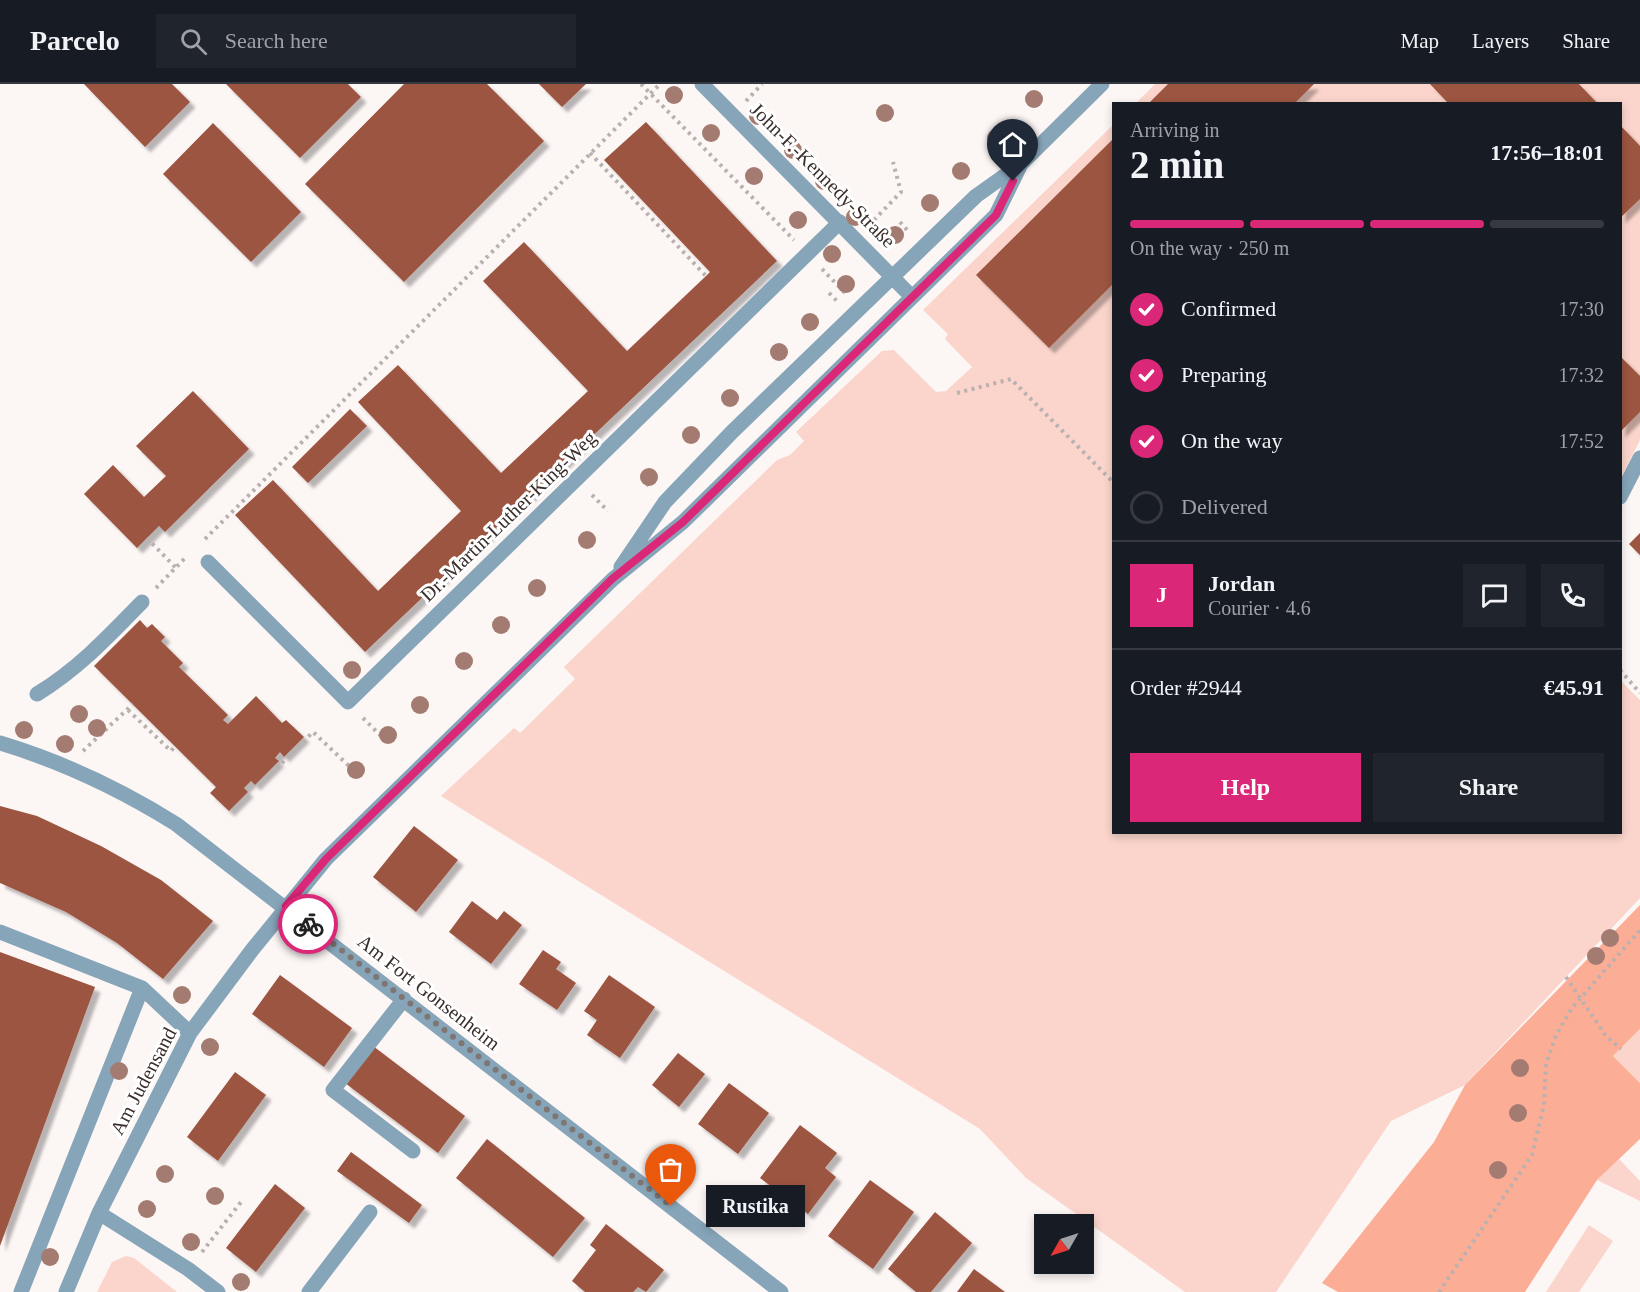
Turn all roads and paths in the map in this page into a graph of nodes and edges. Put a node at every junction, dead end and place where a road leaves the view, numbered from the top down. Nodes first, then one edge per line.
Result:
1 (641, 84) edge
2 (660, 84) edge
3 (702, 84) edge
4 (1102, 84) edge
5 (650, 93) junction
6 (591, 153) junction
7 (893, 162) dead end
8 (1021, 164) junction
9 (874, 220) dead end
10 (840, 222) junction
11 (808, 253) junction
12 (706, 276) dead end
13 (894, 278) junction
14 (847, 295) dead end
15 (912, 297) junction
16 (957, 393) dead end
17 (1640, 458) edge
18 (1112, 481) edge
19 (1622, 493) edge
20 (147, 538) dead end
21 (204, 540) dead end
22 (189, 555) dead end
23 (208, 562) dead end
24 (176, 568) junction
25 (612, 579) junction
26 (142, 602) joint
27 (1622, 672) edge
28 (1640, 693) edge
29 (37, 694) dead end
30 (348, 702) junction
31 (133, 704) dead end
32 (128, 710) junction
33 (0, 743) edge
34 (388, 744) dead end
35 (175, 746) dead end
36 (67, 766) junction
37 (349, 766) dead end
38 (266, 775) dead end
39 (286, 906) junction
40 (1640, 930) edge
41 (0, 932) edge
42 (1566, 977) dead end
43 (142, 988) junction
44 (1581, 998) junction
45 (404, 999) junction
46 (190, 1033) junction
47 (1621, 1048) dead end
48 (413, 1152) dead end
49 (241, 1202) dead end
50 (370, 1212) dead end
51 (99, 1213) junction
52 (188, 1269) junction
53 (21, 1292) edge
54 (66, 1292) edge
55 (218, 1292) edge
56 (309, 1292) edge
57 (781, 1292) edge
58 (1439, 1292) edge

1 - 5 path
2 - 5 path
3 - 10 street, John-F.-Kennedy-Straße
4 - 8 street
5 - 6 path
5 - 11 path
6 - 12 path
6 - 21 path
7 - 9 path
8 - 13 street
8 - 15 street
10 - 11 street, Dr.-Martin-Luther-King-Weg
10 - 13 street, John-F.-Kennedy-Straße
11 - 14 path
11 - 30 street, Dr.-Martin-Luther-King-Weg
13 - 15 street, John-F.-Kennedy-Straße
13 - 25 street
15 - 25 street
16 - 18 path
17 - 19 street
20 - 24 path
22 - 24 path
23 - 30 street
24 - 26 path
25 - 39 street
26 - 29 street
27 - 28 path
30 - 34 path
31 - 32 path
32 - 35 path
32 - 36 path
33 - 36 street, Am Fort Gonsenheim
36 - 39 street, Am Fort Gonsenheim
37 - 38 path
39 - 45 street, Am Fort Gonsenheim
39 - 46 street, Am Judensand
40 - 44 path
41 - 43 street
42 - 44 path
43 - 46 street
43 - 53 street
44 - 47 path
44 - 58 path
45 - 48 street
45 - 57 street, Am Fort Gonsenheim
46 - 51 street, Am Judensand
49 - 52 path
50 - 56 street
51 - 52 street
51 - 54 street, Am Judensand
52 - 55 street

